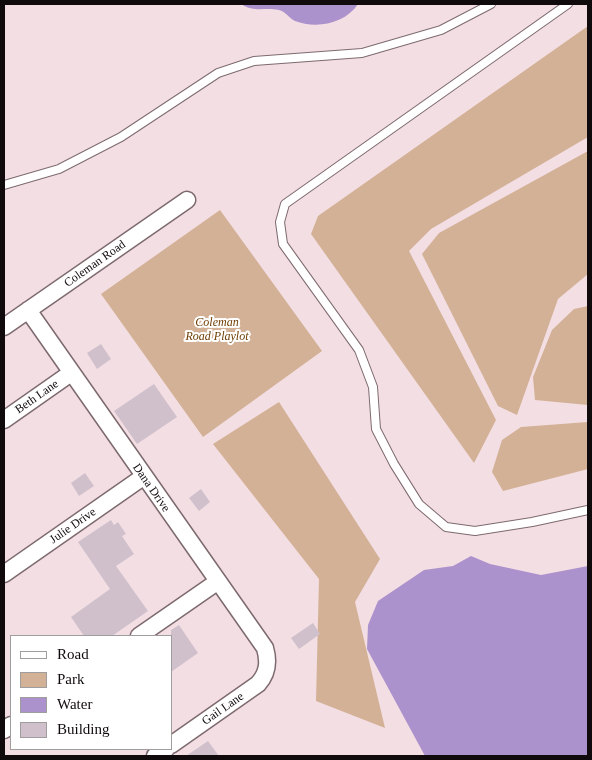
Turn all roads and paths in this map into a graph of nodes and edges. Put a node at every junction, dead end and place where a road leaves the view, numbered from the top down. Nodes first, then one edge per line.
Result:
1 (491, 4) edge
2 (568, 4) edge
3 (4, 185) edge
4 (187, 200) dead end
5 (28, 310) junction
6 (4, 328) edge
7 (71, 373) junction
8 (4, 420) edge
9 (143, 477) junction
10 (588, 510) edge
11 (4, 574) edge
12 (217, 582) junction
13 (140, 635) edge
14 (267, 666) joint
15 (172, 744) edge

1 - 3 lane
2 - 10 lane
4 - 5 street, Coleman Road
5 - 6 street, Coleman Road
5 - 7 street, Dana Drive
7 - 8 street, Beth Lane
7 - 9 street, Dana Drive
9 - 11 street, Julie Drive
9 - 12 street, Dana Drive
12 - 13 street
12 - 14 street, Dana Drive
14 - 15 street, Gail Lane

